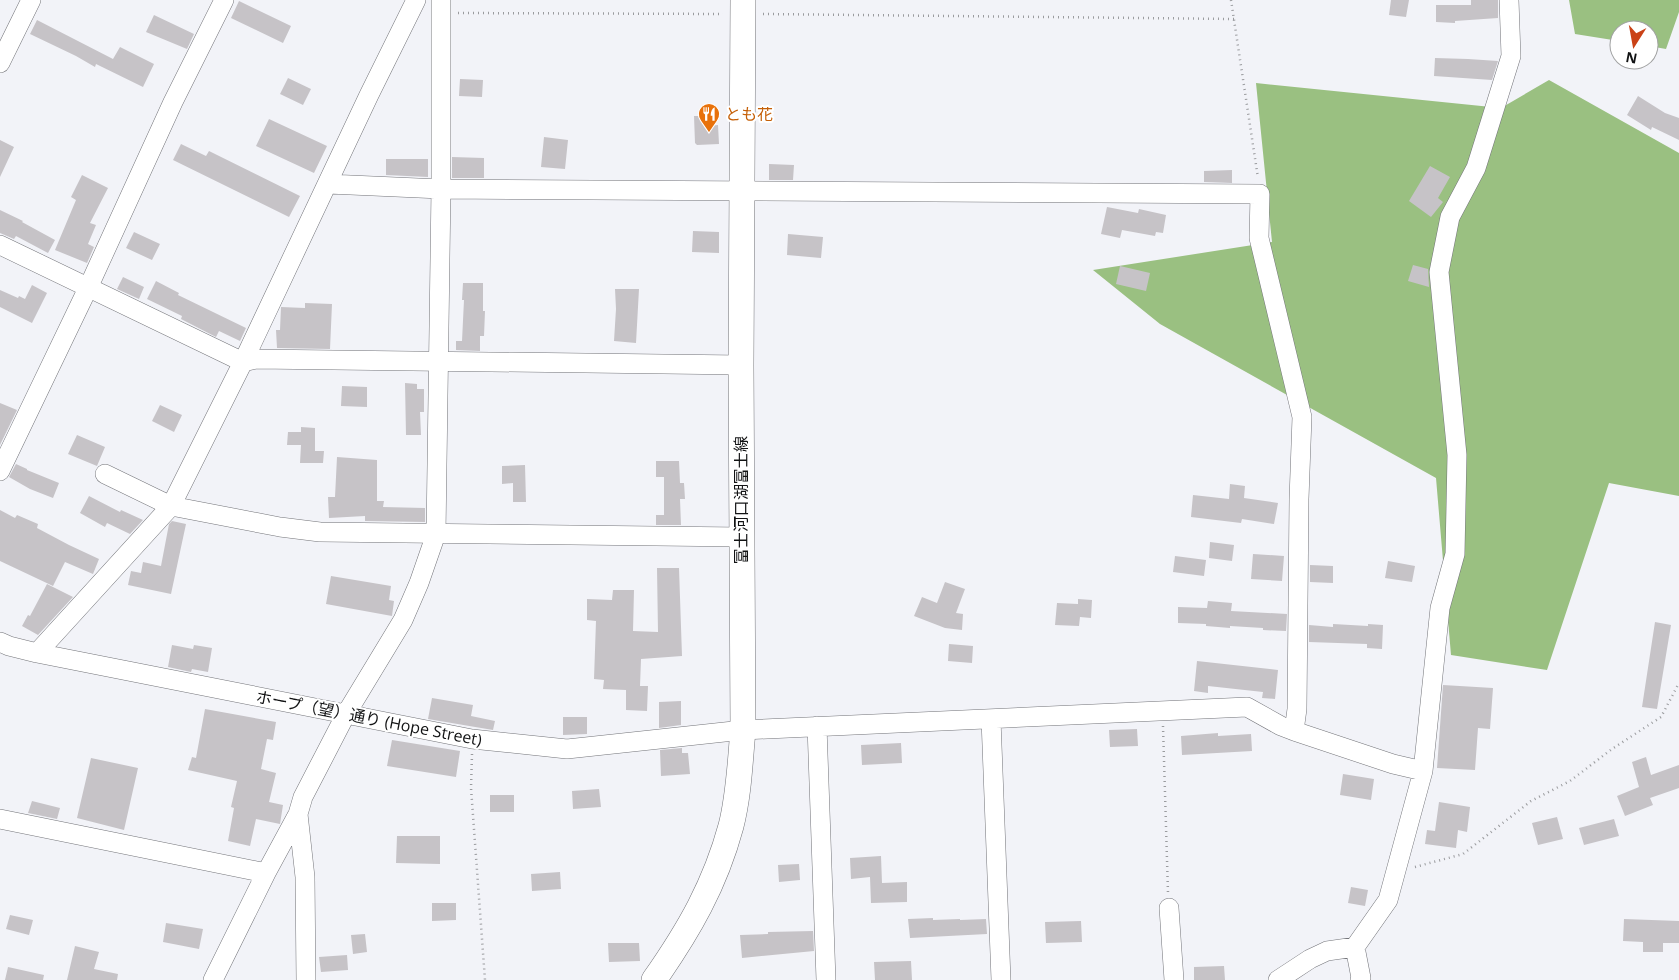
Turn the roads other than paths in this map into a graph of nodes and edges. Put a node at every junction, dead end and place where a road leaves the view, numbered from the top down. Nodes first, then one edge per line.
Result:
1 (31, 0) edge
2 (224, 0) edge
3 (416, 0) edge
4 (1509, 0) edge
5 (441, 6) edge
6 (743, 7) edge
7 (0, 63) edge
8 (328, 184) junction
9 (441, 189) junction
10 (743, 190) junction
11 (0, 245) edge
12 (88, 288) junction
13 (439, 360) junction
14 (242, 362) junction
15 (741, 365) junction
16 (0, 471) edge
17 (105, 474) dead end
18 (171, 506) junction
19 (436, 534) junction
20 (741, 536) junction
21 (0, 642) edge
22 (36, 653) junction
23 (346, 714) junction
24 (991, 719) junction
25 (817, 726) junction
26 (743, 730) junction
27 (1294, 731) junction
28 (1423, 772) junction
29 (298, 814) junction
30 (0, 819) edge
31 (266, 873) junction
32 (1169, 908) road end
33 (1355, 947) junction
34 (213, 980) edge
35 (306, 980) edge
36 (654, 980) edge
37 (826, 980) edge
38 (1001, 980) edge
39 (1174, 980) edge
40 (1278, 980) edge
41 (1360, 980) edge

1 - 7 street
2 - 12 street
3 - 8 street
4 - 28 street
5 - 9 street
6 - 10 main road, 富士河口湖富士線
8 - 9 street
8 - 14 street
9 - 10 street
9 - 13 street
10 - 15 main road, 富士河口湖富士線
10 - 27 street
11 - 12 street
12 - 14 street
12 - 16 street
13 - 14 street
13 - 15 street
13 - 19 street
14 - 18 street
15 - 20 main road, 富士河口湖富士線
17 - 18 street
18 - 19 street
18 - 22 street
19 - 20 street
19 - 23 street
20 - 26 main road, 富士河口湖富士線
21 - 22 street, ホープ（望）通り (Hope Street)
22 - 23 street, ホープ（望）通り (Hope Street)
23 - 26 street, ホープ（望）通り (Hope Street)
23 - 29 street
24 - 25 street, ホープ（望）通り (Hope Street)
24 - 27 street, ホープ（望）通り (Hope Street)
24 - 38 street
25 - 26 street, ホープ（望）通り (Hope Street)
25 - 37 street
26 - 36 main road, 富士河口湖富士線
27 - 28 street, ホープ（望）通り (Hope Street)
28 - 33 street
29 - 31 street
29 - 35 street
30 - 31 street
31 - 34 street
32 - 39 street
33 - 40 street
33 - 41 street

